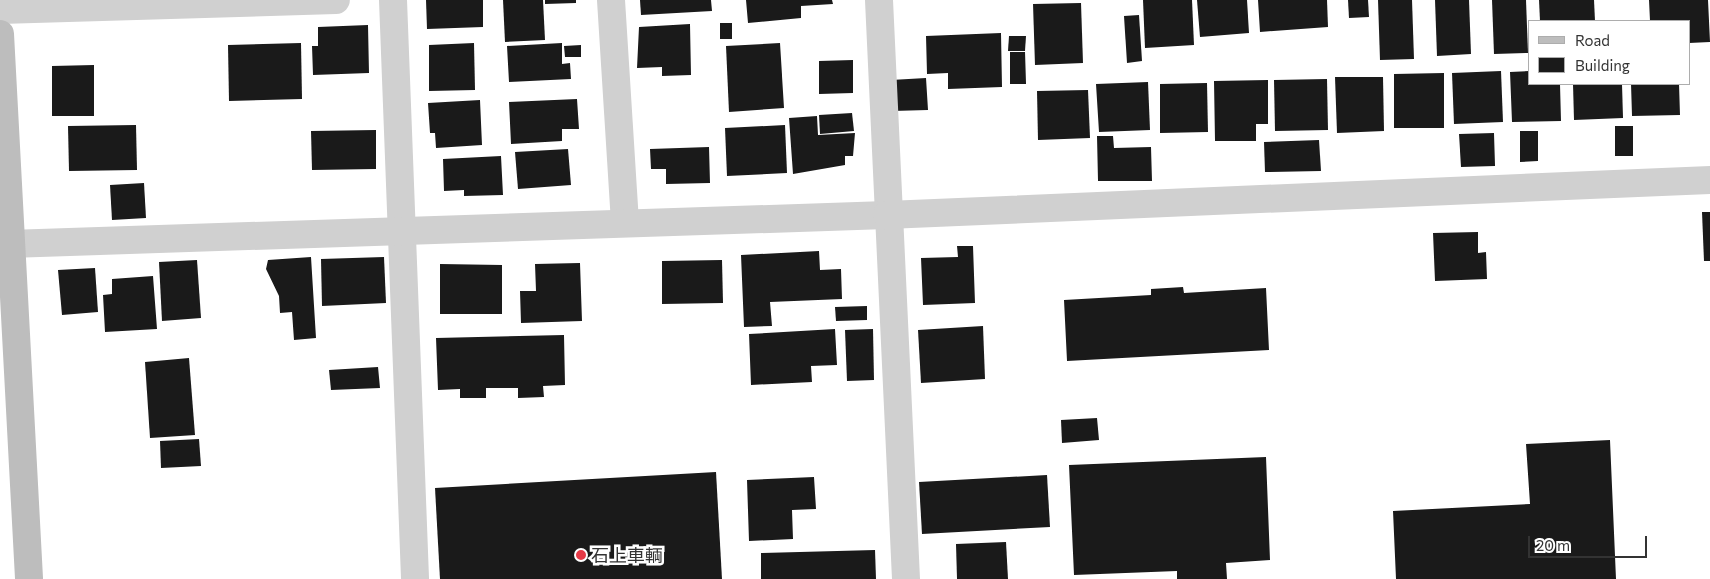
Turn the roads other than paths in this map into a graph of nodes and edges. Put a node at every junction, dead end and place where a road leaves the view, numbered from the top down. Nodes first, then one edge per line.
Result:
1 (336, 0) edge
2 (393, 0) edge
3 (610, 0) edge
4 (879, 0) edge
5 (0, 10) edge
6 (0, 36) edge
7 (1710, 180) edge
8 (887, 215) junction
9 (625, 222) junction
10 (402, 229) junction
11 (10, 244) junction
12 (29, 579) edge
13 (415, 579) edge
14 (906, 579) edge

1 - 5 street
2 - 10 street
3 - 9 street
4 - 8 street
6 - 11 street
7 - 8 street
8 - 9 street
8 - 14 street
9 - 10 street
10 - 11 street
10 - 13 street
11 - 12 street

